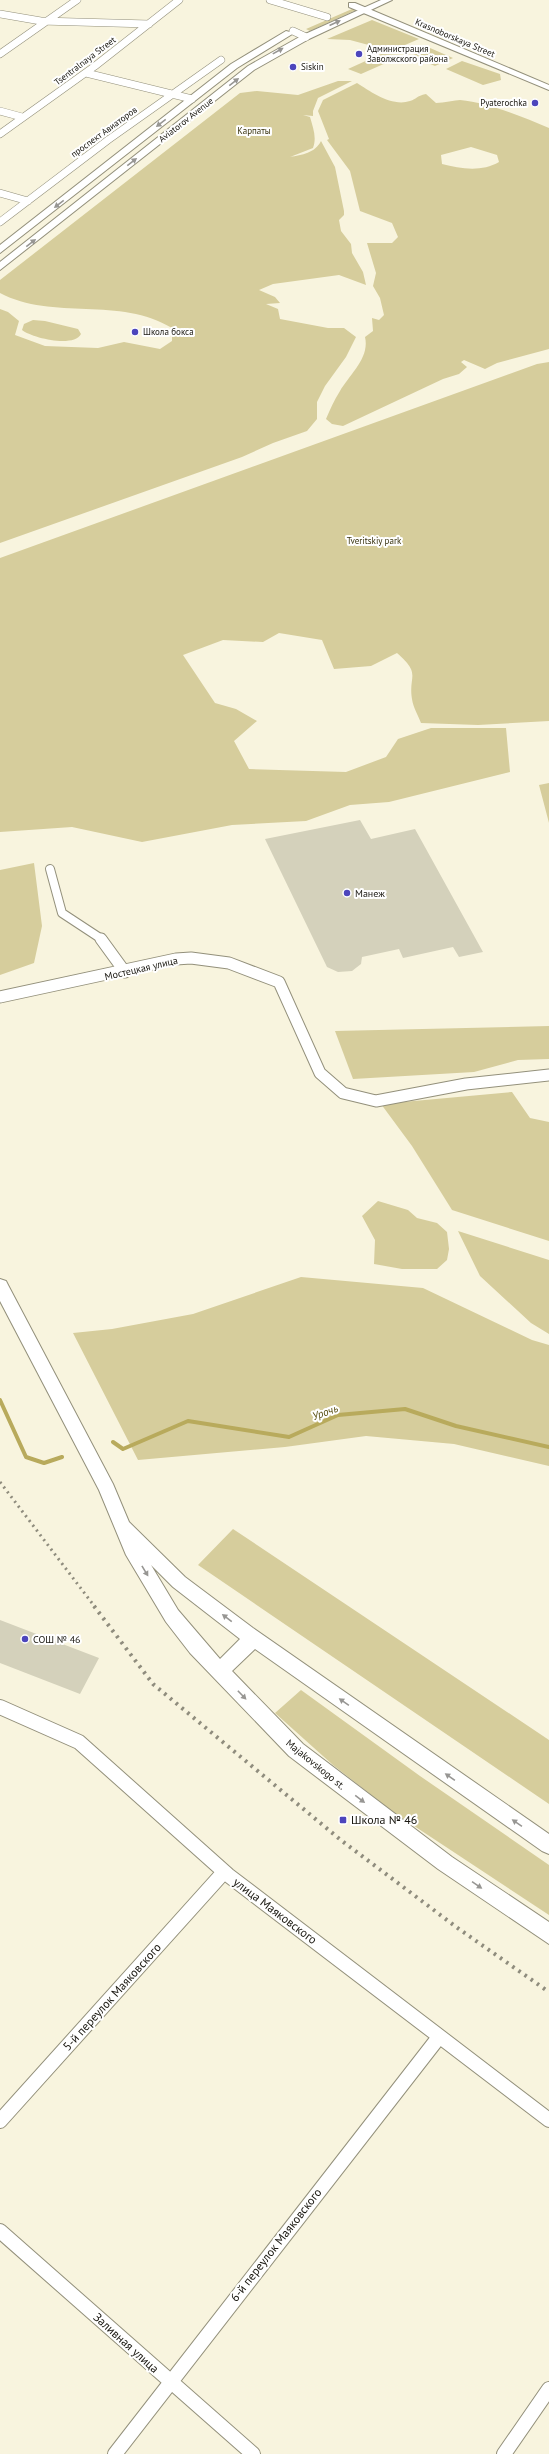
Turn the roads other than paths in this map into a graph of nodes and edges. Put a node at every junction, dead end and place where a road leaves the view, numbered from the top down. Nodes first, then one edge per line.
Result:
1 (77, 0) edge
2 (179, 0) edge
3 (270, 0) edge
4 (364, 0) edge
5 (388, 0) edge
6 (352, 5) junction
7 (365, 10) junction
8 (0, 14) edge
9 (327, 17) junction
10 (47, 21) junction
11 (149, 24) junction
12 (293, 31) junction
13 (306, 37) junction
14 (0, 54) edge
15 (221, 60) dead end
16 (86, 73) junction
17 (549, 88) edge
18 (172, 94) junction
19 (192, 99) junction
20 (0, 111) edge
21 (22, 117) junction
22 (0, 134) edge
23 (0, 193) edge
24 (28, 201) junction
25 (0, 222) edge
26 (0, 250) edge
27 (0, 267) edge
28 (50, 869) dead end
29 (125, 972) junction
30 (0, 997) edge
31 (549, 1075) edge
32 (0, 1285) edge
33 (122, 1524) junction
34 (254, 1638) junction
35 (219, 1672) junction
36 (0, 1707) edge
37 (549, 1845) edge
38 (224, 1872) junction
39 (549, 1934) edge
40 (439, 2037) junction
41 (549, 2120) edge
42 (0, 2121) edge
43 (0, 2231) edge
44 (169, 2382) junction
45 (549, 2389) edge
46 (115, 2454) edge
47 (253, 2454) edge
48 (504, 2454) edge

1 - 10 street
2 - 11 street, Tsentralnaya Street
3 - 9 street
4 - 6 main road, Aviatorov Avenue
5 - 7 main road, Aviatorov Avenue
6 - 7 street, Krasnoborskaya Street
6 - 9 main road, Aviatorov Avenue
13 -> 7 main road, Aviatorov Avenue
7 - 17 street, Krasnoborskaya Street
8 - 10 street
9 - 12 main road, Aviatorov Avenue
10 - 11 street
10 - 14 street
11 - 16 street, Tsentralnaya Street
12 - 13 street
12 - 19 main road, Aviatorov Avenue
27 -> 13 main road, Aviatorov Avenue
15 - 18 street, проспект Авиаторов
16 - 18 street
16 - 21 street, Tsentralnaya Street
18 - 19 street
18 - 24 street, проспект Авиаторов
19 -> 26 main road, Aviatorov Avenue
20 - 21 street
21 - 22 street, Tsentralnaya Street
23 - 24 street
24 - 25 street, проспект Авиаторов
28 - 29 street
29 - 30 street, Мостецкая улица
29 - 31 street, Мостецкая улица
32 - 33 main road, Majakovskogo st.
34 -> 33 main road
33 -> 35 main road, Majakovskogo st.
34 - 35 main road
37 -> 34 main road
35 -> 39 main road, Majakovskogo st.
36 - 38 street, улица Маяковского
38 - 40 street, улица Маяковского
38 - 42 street, 5-й переулок Маяковского
40 - 41 street, улица Маяковского
40 - 44 street, 6-й переулок Маяковского
43 - 44 street, Заливная улица
44 - 46 street, 6-й переулок Маяковского
44 - 47 street, Заливная улица
45 - 48 street

